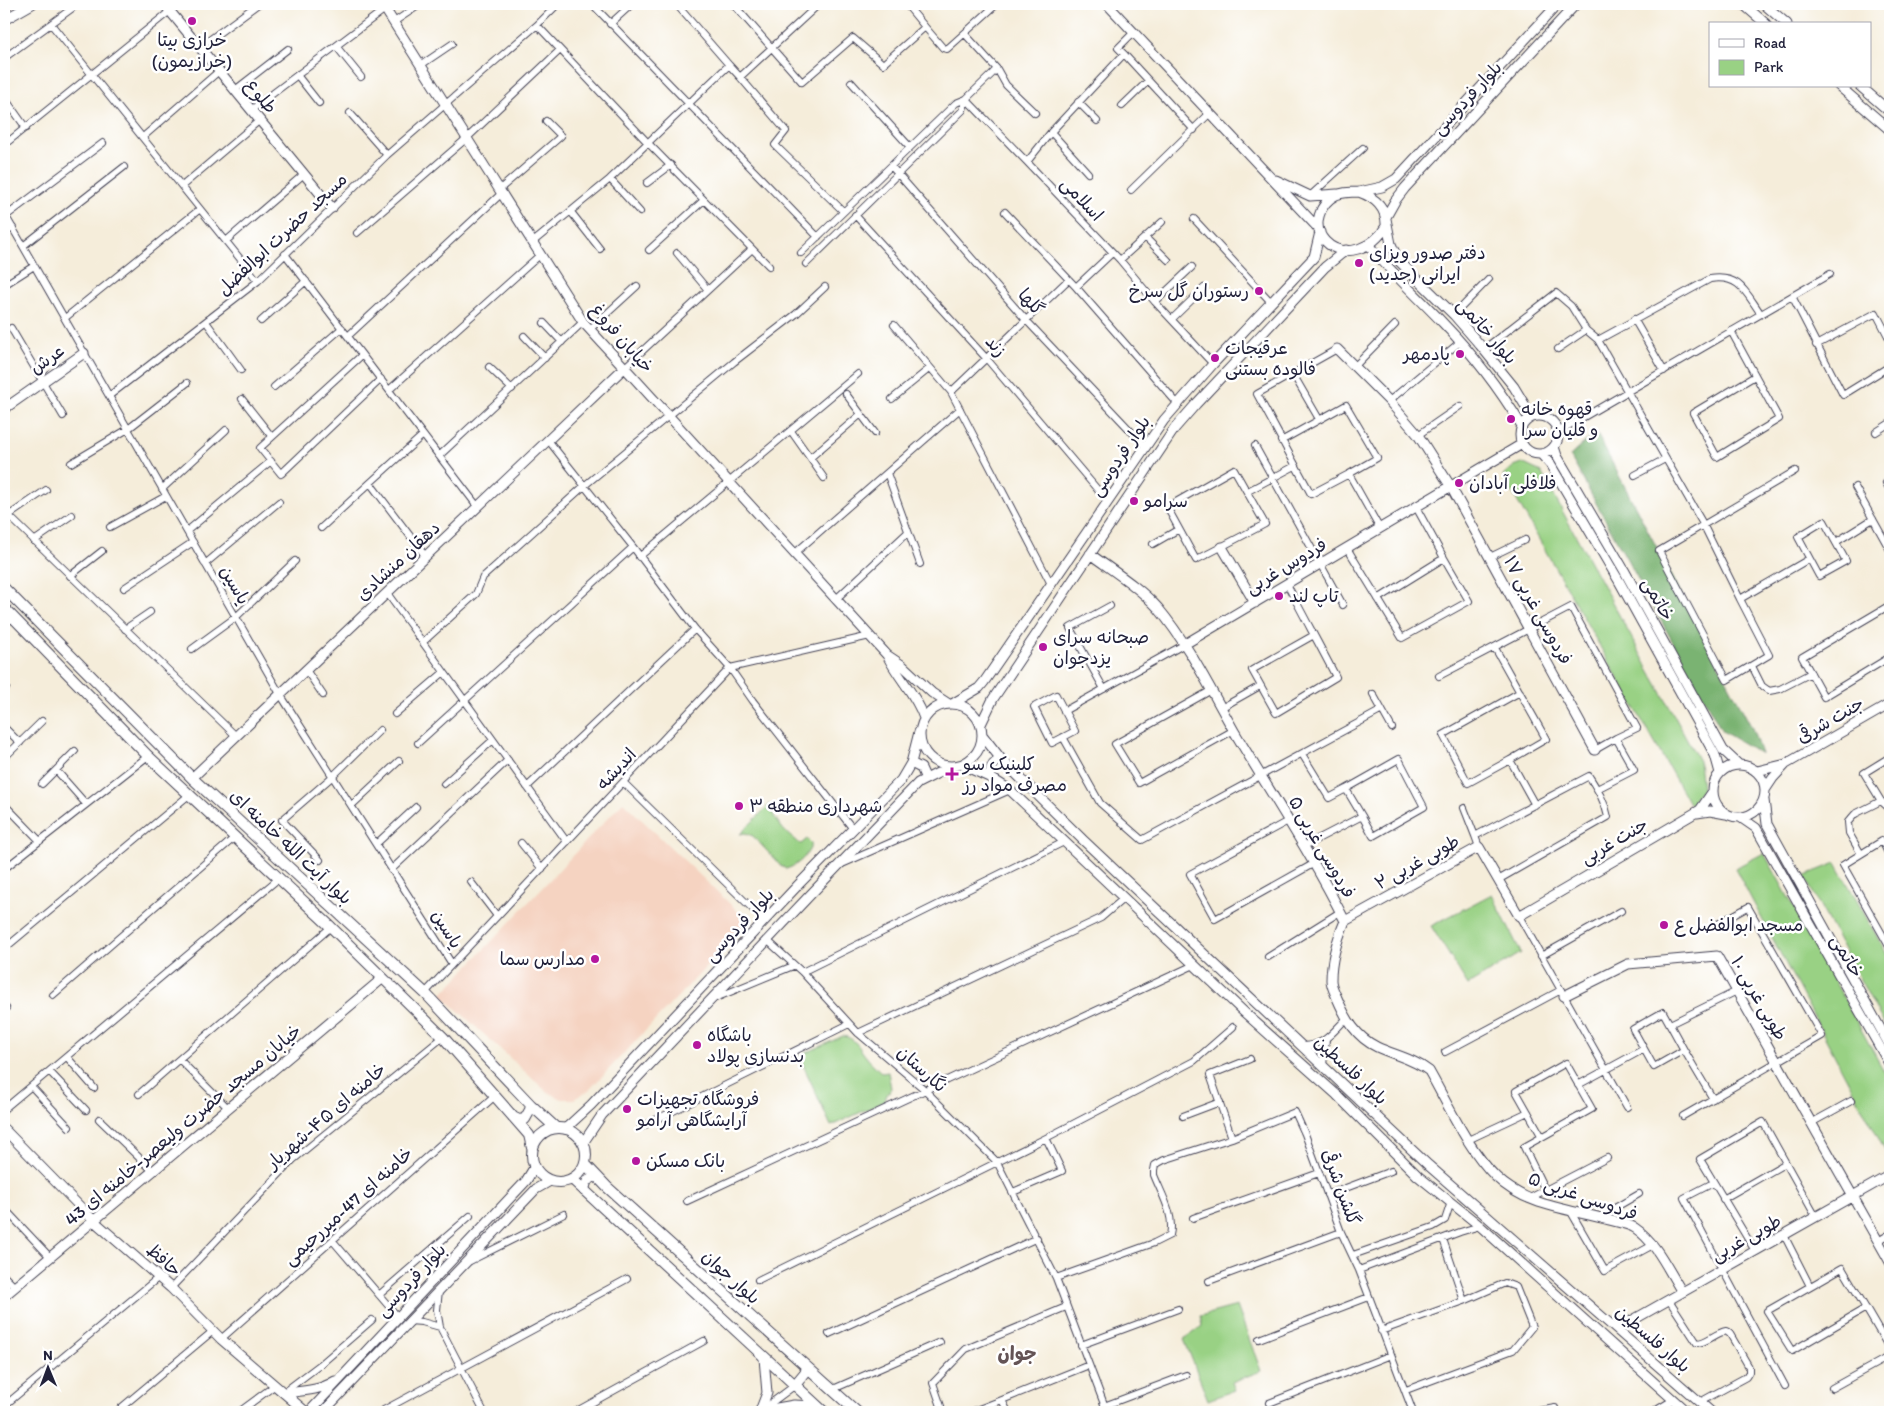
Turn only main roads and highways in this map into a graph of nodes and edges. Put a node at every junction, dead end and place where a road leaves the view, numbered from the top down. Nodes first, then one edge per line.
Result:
1 (8, 4) edge
2 (32, 4) edge
3 (164, 4) edge
4 (1558, 4) edge
5 (1576, 4) edge
6 (1743, 4) edge
7 (1764, 4) edge
8 (1108, 5) edge
9 (4, 6) edge
10 (384, 6) edge
11 (4, 20) edge
12 (1764, 22) edge
13 (1785, 22) edge
14 (1842, 88) edge
15 (1862, 88) edge
16 (1890, 112) edge
17 (1890, 130) edge
18 (1271, 177) junction
19 (1359, 192) junction
20 (1338, 194) junction
21 (332, 208) road end
22 (1386, 218) junction
23 (1319, 230) junction
24 (1369, 246) junction
25 (1346, 250) junction
26 (1337, 349) road end
27 (84, 353) road end
28 (625, 368) junction
29 (4, 409) edge
30 (1532, 417) junction
31 (1522, 426) junction
32 (1522, 444) junction
33 (1554, 446) junction
34 (1541, 454) junction
35 (1451, 486) junction
36 (1222, 547) road end
37 (1090, 554) junction
38 (4, 588) edge
39 (1255, 603) junction
40 (4, 608) edge
41 (1185, 644) junction
42 (887, 655) junction
43 (984, 682) junction
44 (998, 693) junction
45 (951, 704) junction
46 (1890, 704) edge
47 (924, 718) junction
48 (981, 724) junction
49 (919, 732) junction
50 (982, 736) junction
51 (1595, 750) road end
52 (1001, 759) junction
53 (911, 763) junction
54 (1738, 764) junction
55 (1786, 764) junction
56 (962, 765) junction
57 (950, 767) junction
58 (1757, 771) junction
59 (1720, 772) junction
60 (192, 778) junction
61 (992, 778) junction
62 (926, 779) junction
63 (1766, 790) junction
64 (1713, 791) junction
65 (1764, 800) junction
66 (1694, 813) junction
67 (1730, 815) junction
68 (1740, 817) junction
69 (1498, 880) joint
70 (1343, 917) junction
71 (383, 978) junction
72 (1562, 993) road end
73 (1890, 1046) edge
74 (1890, 1065) edge
75 (531, 1106) junction
76 (513, 1117) junction
77 (4, 1129) edge
78 (560, 1129) junction
79 (583, 1143) junction
80 (532, 1148) junction
81 (584, 1164) junction
82 (1428, 1165) junction
83 (534, 1168) junction
84 (1890, 1175) edge
85 (596, 1176) junction
86 (1418, 1176) junction
87 (572, 1179) junction
88 (550, 1181) junction
89 (584, 1191) junction
90 (1853, 1196) junction
91 (94, 1221) junction
92 (1890, 1262) edge
93 (1682, 1292) junction
94 (4, 1296) edge
95 (1617, 1329) junction
96 (764, 1358) junction
97 (808, 1369) junction
98 (343, 1375) junction
99 (794, 1386) junction
100 (284, 1393) junction
101 (819, 1409) edge
102 (308, 1412) edge
103 (323, 1412) edge
104 (759, 1412) edge
105 (857, 1412) edge
106 (1687, 1412) edge
107 (1711, 1412) edge

1 - 9 main road
2 - 11 main road
3 - 21 main road, طلوع
4 - 19 main road, بلوار فردوسی
5 - 22 main road, بلوار فردوسی
6 - 12 main road
7 - 13 main road
8 - 18 main road
10 - 28 main road, خیابان فروغ
14 - 17 main road
15 - 16 main road
18 - 20 main road
18 - 23 main road
19 - 20 main road
19 - 22 main road
20 - 23 main road
22 - 24 main road
22 - 30 main road, بلوار خاتمی
23 - 25 main road
23 - 43 main road, بلوار فردوسی
24 - 25 main road
24 - 31 main road, بلوار خاتمی
25 - 37 main road, بلوار فردوسی
26 - 35 main road, فردوسی غربی ۱۷
27 - 29 main road, عرش
28 - 42 main road, خیابان فروغ
28 - 60 main road, دهقان منشادی
30 - 31 main road
30 - 33 main road
31 - 32 main road
32 - 34 main road
32 - 35 main road, فردوس غربی
33 - 34 main road
33 - 54 main road, خاتمی
34 - 59 main road, خاتمی
35 - 39 main road, فردوس غربی
35 - 51 main road, فردوسی غربی ۱۷
36 - 39 main road
37 - 41 main road, فردوسی غربی ۵
37 - 44 main road, بلوار فردوسی
38 - 60 main road, بلوار آیت الله خامنه ای
39 - 41 main road, فردوس غربی
40 - 71 main road, بلوار آیت الله خامنه ای
41 - 70 main road, فردوسی غربی ۵
42 - 45 main road, خیابان فروغ
42 - 47 main road, خیابان فروغ
43 - 44 main road
43 - 45 main road, بلوار فردوسی
44 - 48 main road, بلوار فردوسی
45 - 47 main road
45 - 48 main road
46 - 55 main road, جنت شرقی
47 - 49 main road
48 - 50 main road
49 - 53 main road, بلوار فردوسی
49 - 57 main road
50 - 52 main road, بلوار فلسطین
50 - 56 main road
52 - 61 main road
52 - 82 main road, بلوار فلسطین
53 - 62 main road
53 - 78 main road, بلوار فردوسی
54 - 58 main road
54 - 59 main road
55 - 58 main road
55 - 63 main road
56 - 57 main road
56 - 61 main road, بلوار فلسطین
57 - 62 main road, بلوار فردوسی
58 - 63 main road
59 - 64 main road
60 - 75 main road, بلوار آیت الله خامنه ای
61 - 86 main road, بلوار فلسطین
62 - 79 main road, بلوار فردوسی
63 - 65 main road
64 - 66 main road
64 - 67 main road
65 - 68 main road
65 - 73 main road, خاتمی
66 - 67 main road, جنت غربی
66 - 69 main road, جنت غربی
67 - 68 main road
68 - 74 main road, خاتمی
69 - 70 main road, طوبی غربی ۲
70 - 93 main road, فردوسی غربی ۵
71 - 76 main road, بلوار آیت الله خامنه ای
71 - 91 main road, خیابان مسجد حضرت ولیعصر-خامنه ای 43
72 - 90 main road, طوبی غربی ۱۰
75 - 76 main road
75 - 78 main road, بلوار آیت الله خامنه ای
76 - 80 main road, بلوار آیت الله خامنه ای
77 - 91 main road, حافظ
78 - 79 main road
78 - 80 main road
79 - 81 main road
80 - 83 main road
81 - 85 main road, بلوار جوان
81 - 87 main road
82 - 86 main road
82 - 95 main road, بلوار فلسطین
83 - 88 main road
83 - 98 main road, بلوار فردوسی
84 - 90 main road, طوبی غربی
85 - 89 main road
85 - 97 main road, بلوار جوان
86 - 106 main road, بلوار فلسطین
87 - 88 main road
87 - 89 main road, بلوار جوان
88 - 103 main road, بلوار فردوسی
89 - 96 main road, بلوار جوان
90 - 92 main road, طوبی غربی ۱۰
90 - 93 main road, طوبی غربی
91 - 94 main road, خیابان مسجد حضرت ولیعصر-خامنه ای 43
91 - 100 main road, حافظ
93 - 95 main road, طوبی غربی
95 - 107 main road, بلوار فلسطین
96 - 99 main road, بلوار جوان
96 - 104 main road
97 - 99 main road
97 - 105 main road, بلوار جوان
98 - 100 main road
98 - 102 main road, بلوار فردوسی
99 - 101 main road, بلوار جوان
100 - 102 main road, حافظ
101 - 104 main road

